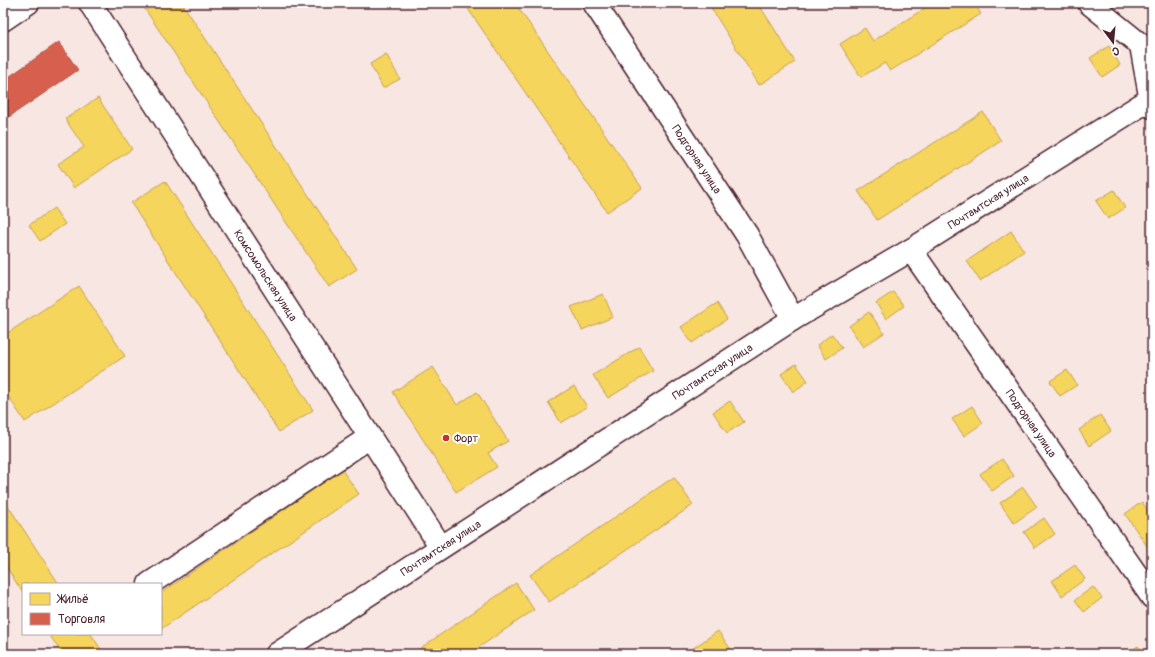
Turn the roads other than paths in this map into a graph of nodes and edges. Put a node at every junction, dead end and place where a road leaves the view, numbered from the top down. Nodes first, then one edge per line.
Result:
1 (28, 3) edge
2 (90, 3) edge
3 (594, 3) edge
4 (1089, 3) edge
5 (3, 20) edge
6 (1151, 102) edge
7 (911, 250) junction
8 (793, 319) junction
9 (370, 437) junction
10 (441, 547) junction
11 (151, 583) edge
12 (1152, 597) edge
13 (278, 654) edge

1 - 5 street
2 - 9 street, Комсомольская улица
3 - 8 street, Подгорная улица
4 - 6 street
6 - 7 street, Почтамтская улица
7 - 8 street, Почтамтская улица
7 - 12 street, Подгорная улица
8 - 10 street, Почтамтская улица
9 - 10 street, Комсомольская улица
9 - 11 street
10 - 13 street, Почтамтская улица

